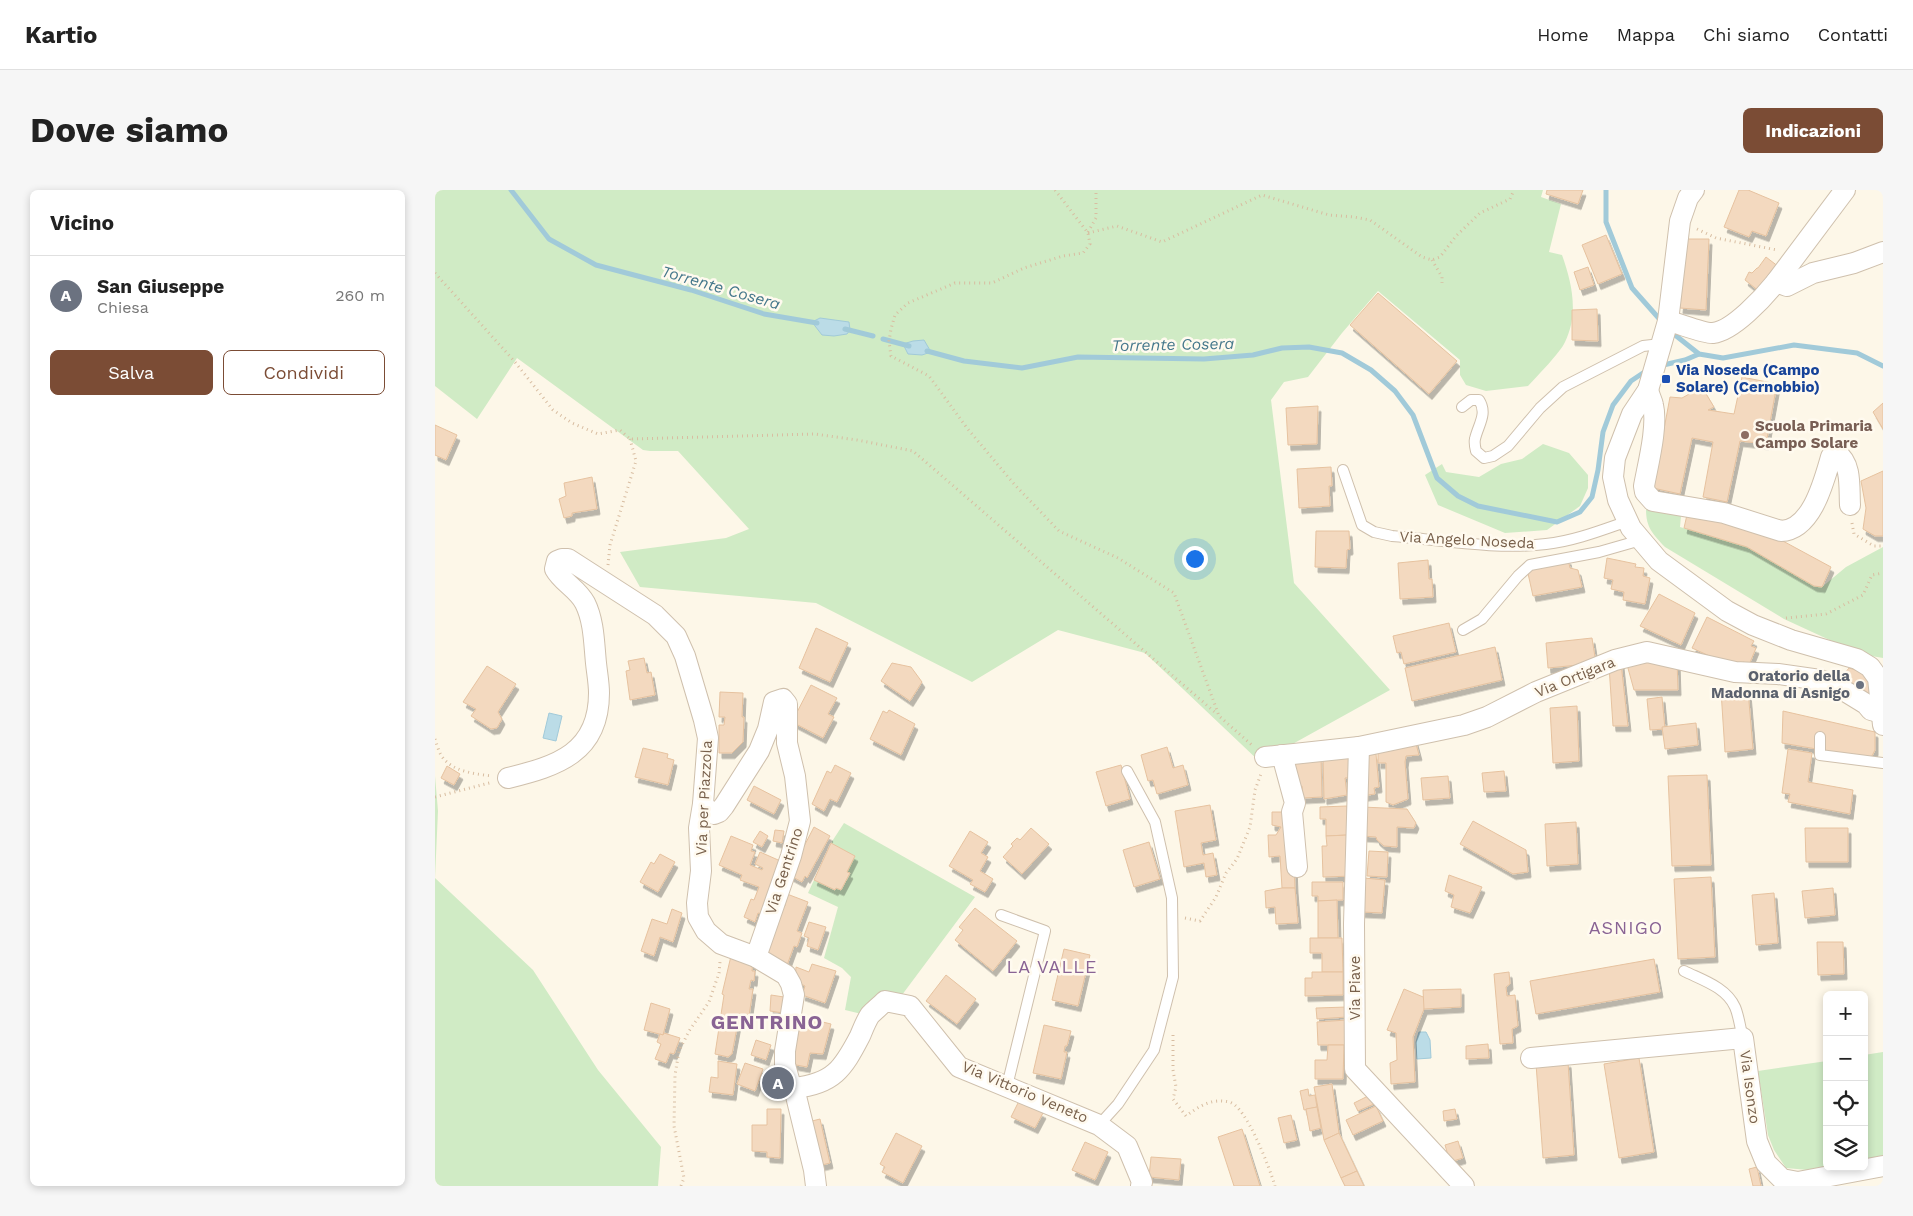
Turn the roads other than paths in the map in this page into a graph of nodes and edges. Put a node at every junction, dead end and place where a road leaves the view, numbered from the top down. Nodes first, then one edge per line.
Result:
1 (1694, 190) edge
2 (1845, 190) edge
3 (1883, 252) edge
4 (1776, 282) junction
5 (1659, 353) junction
6 (1462, 406) dead end
7 (1343, 470) dead end
8 (1850, 505) road end
9 (1628, 521) junction
10 (1641, 540) junction
11 (1463, 630) dead end
12 (1882, 719) edge
13 (1820, 737) dead end
14 (1359, 747) junction
15 (1883, 763) edge
16 (1127, 771) dead end
17 (508, 778) road end
18 (703, 804) junction
19 (1297, 867) dead end
20 (1001, 915) dead end
21 (755, 957) junction
22 (1684, 971) dead end
23 (1743, 1038) junction
24 (1531, 1058) dead end
25 (1007, 1086) junction
26 (794, 1088) junction
27 (1099, 1124) junction
28 (1883, 1166) edge
29 (816, 1186) edge
30 (1141, 1186) edge
31 (1464, 1186) edge

1 - 5 street
2 - 4 street
3 - 4 street
4 - 5 street
5 - 6 lane
5 - 8 street
5 - 9 street
7 - 9 lane, Via Angelo Noseda
9 - 10 street
10 - 11 lane
10 - 12 street
12 - 14 street, Via Ortigara
13 - 15 lane
14 - 19 street, Via Ortigara
14 - 31 street, Via Piave
16 - 27 lane
17 - 18 street, Via per Piazzola
18 - 21 street, Via per Piazzola
18 - 21 street, Via Gentrino
20 - 25 lane
21 - 26 street
22 - 23 lane
23 - 24 street, Via Isonzo
23 - 28 street, Via Isonzo
25 - 26 street, Via Vittorio Veneto
25 - 27 street, Via Vittorio Veneto
26 - 29 street
27 - 30 street, Via Vittorio Veneto

